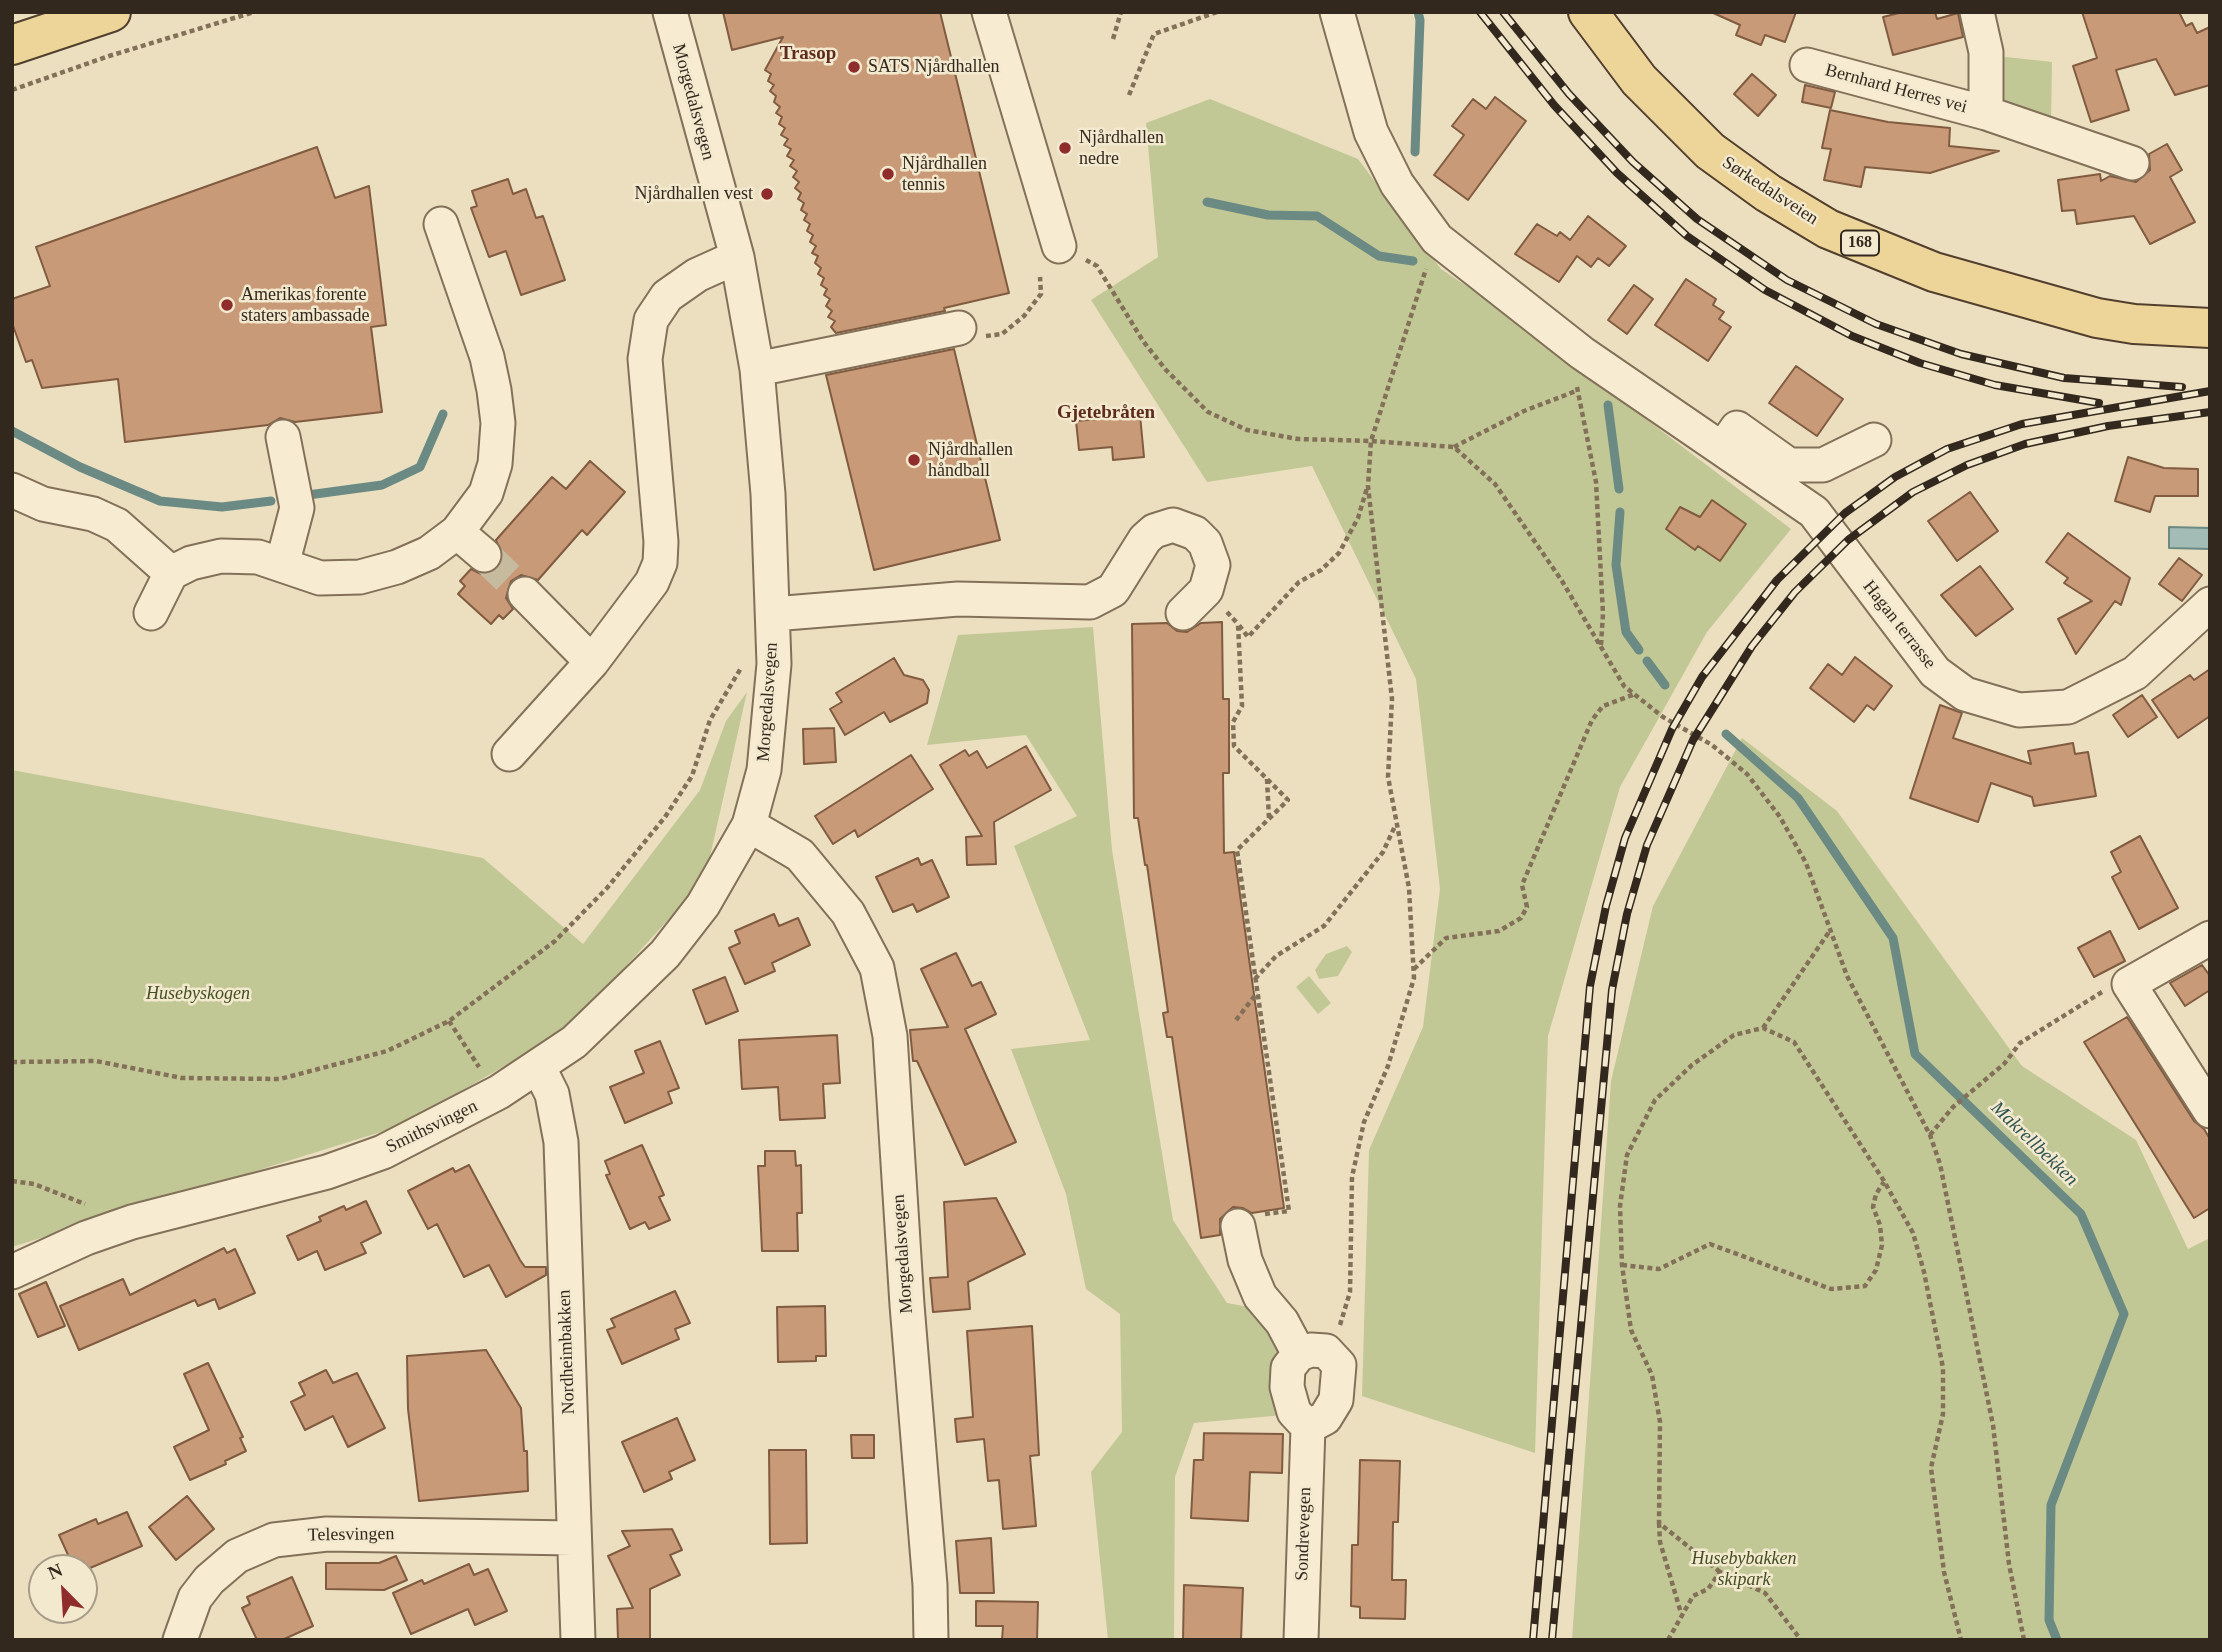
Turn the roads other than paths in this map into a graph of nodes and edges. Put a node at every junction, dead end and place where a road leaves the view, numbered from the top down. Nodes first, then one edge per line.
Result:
1 (111, 12) edge
2 (670, 12) edge
3 (989, 12) edge
4 (1337, 12) edge
5 (1588, 12) edge
6 (1977, 12) edge
7 (12, 45) edge
8 (1807, 65) dead end
9 (1986, 113) junction
10 (2132, 163) dead end
11 (441, 224) dead end
12 (1059, 246) road end
13 (737, 257) junction
14 (960, 328) road end
15 (2210, 328) edge
16 (757, 369) junction
17 (283, 437) dead end
18 (1874, 440) dead end
19 (1723, 448) junction
20 (12, 490) edge
21 (457, 532) junction
22 (484, 555) tunnel mouth
23 (282, 565) junction
24 (171, 573) junction
25 (525, 594) tunnel mouth
26 (2210, 604) edge
27 (1183, 613) dead end
28 (151, 614) dead end
29 (773, 614) junction
30 (592, 662) junction
31 (509, 754) dead end
32 (749, 825) junction
33 (2210, 938) edge
34 (539, 1068) junction
35 (2210, 1111) edge
36 (1238, 1226) road end
37 (12, 1272) edge
38 (1315, 1354) junction
39 (1308, 1427) junction
40 (573, 1538) junction
41 (180, 1640) edge
42 (578, 1640) edge
43 (931, 1640) edge
44 (1301, 1640) edge

1 - 7 main road
2 - 13 street, Morgedalsvegen
3 - 12 street
4 - 19 street, Hagan terrasse
5 - 15 main road, Sørkedalsveien / 168
6 - 9 street, Bernhard Herres vei
8 - 9 street, Bernhard Herres vei
9 - 10 street, Bernhard Herres vei
11 - 21 street
13 - 16 street, Morgedalsvegen
13 - 30 street
14 - 16 street
16 - 29 street, Morgedalsvegen
17 - 23 street
18 - 19 street
19 - 26 street, Hagan terrasse
20 - 24 street
21 - 22 street
21 - 23 street
23 - 24 street
24 - 28 street
25 - 30 street
27 - 29 street
29 - 32 street, Morgedalsvegen
30 - 31 street
32 - 34 street, Smithsvingen
32 - 43 street, Morgedalsvegen
33 - 35 street
34 - 37 street, Smithsvingen
34 - 40 street, Nordheimbakken
36 - 38 street
38 - 39 street
38 - 39 street
39 - 44 street, Sondrevegen
40 - 41 street, Telesvingen
40 - 42 street, Nordheimbakken

